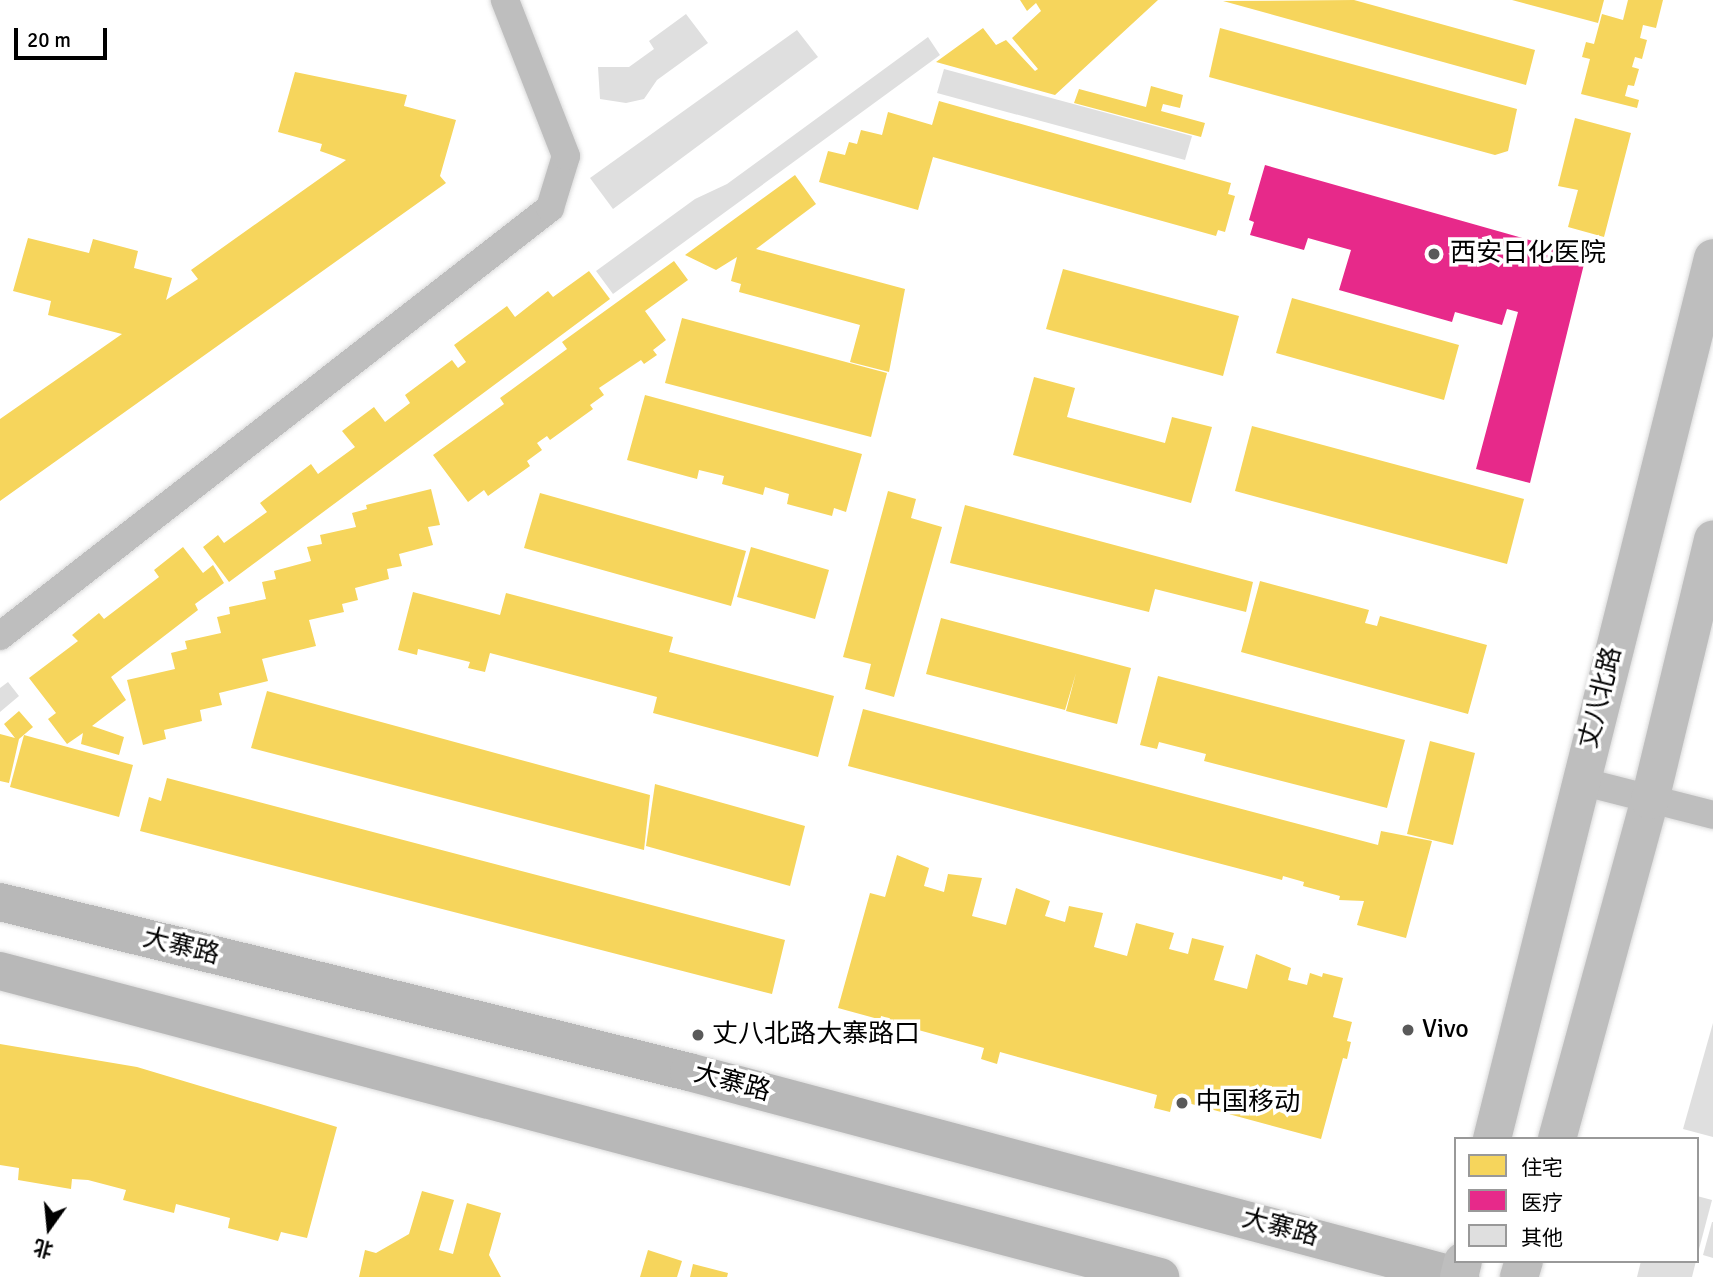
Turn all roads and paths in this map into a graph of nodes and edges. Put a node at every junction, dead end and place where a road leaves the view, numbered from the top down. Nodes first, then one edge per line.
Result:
1 (505, 0) edge
2 (1713, 258) edge
3 (1713, 540) edge
4 (0, 636) edge
5 (1580, 781) junction
6 (1650, 800) junction
7 (1713, 815) edge
8 (0, 902) edge
9 (0, 971) edge
10 (1492, 1137) edge
11 (1558, 1137) edge
12 (1460, 1273) edge
13 (1160, 1277) edge

1 - 4 street
2 - 5 main road, 丈八北路
3 - 6 main road
5 - 6 street
5 - 10 main road, 丈八北路
6 - 7 street
6 - 11 main road
8 - 12 main road, 大寨路
9 - 13 main road

